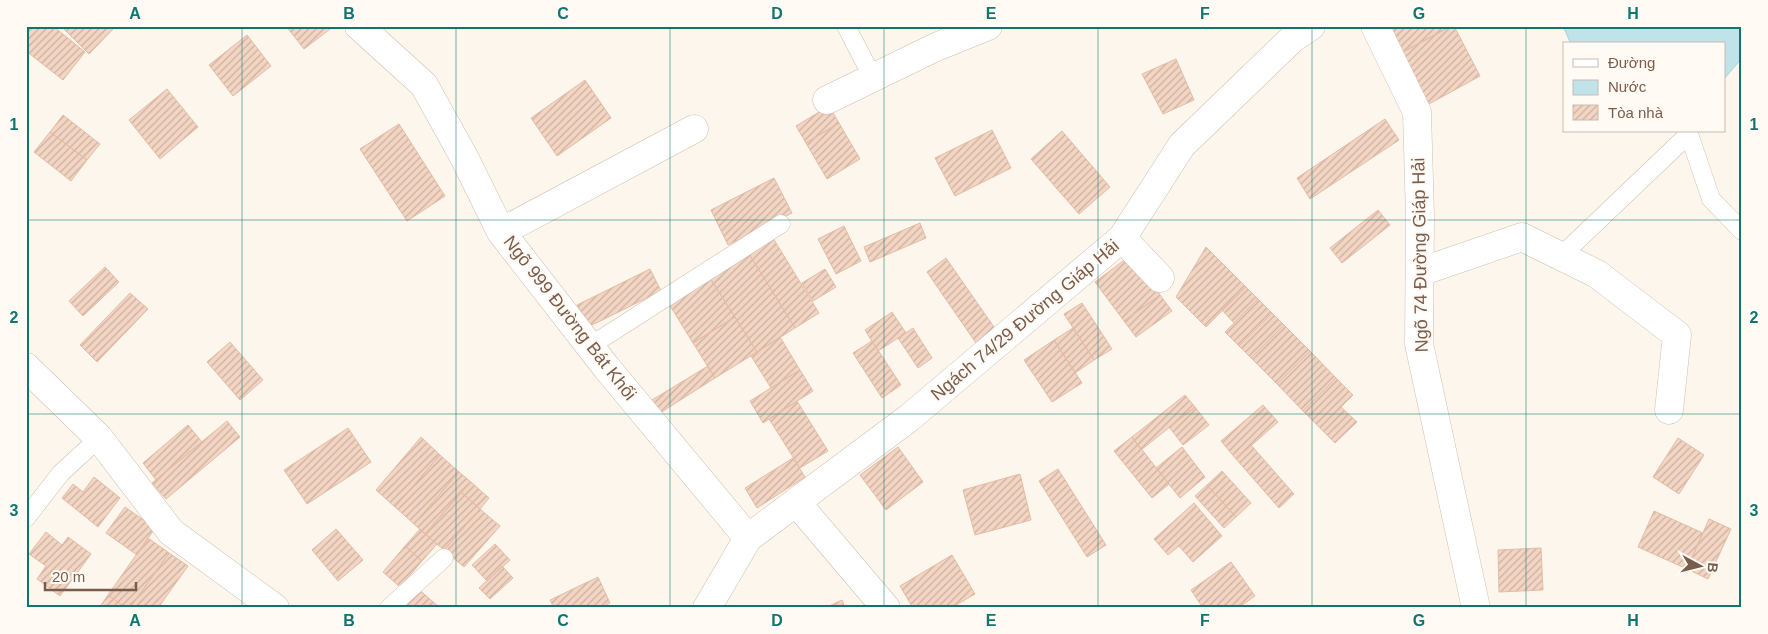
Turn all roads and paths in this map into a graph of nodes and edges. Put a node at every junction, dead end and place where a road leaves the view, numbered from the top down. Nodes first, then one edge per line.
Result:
1 (359, 26) edge
2 (846, 26) edge
3 (988, 26) edge
4 (1375, 26) edge
5 (1294, 30) edge
6 (873, 78) junction
7 (827, 100) dead end
8 (694, 129) dead end
9 (781, 224) dead end
10 (1742, 231) edge
11 (502, 232) junction
12 (1122, 238) junction
13 (1561, 256) junction
14 (1420, 272) junction
15 (1160, 278) dead end
16 (590, 346) junction
17 (26, 367) edge
18 (1669, 410) dead end
19 (99, 438) junction
20 (796, 502) junction
21 (26, 518) edge
22 (748, 538) junction
23 (444, 558) dead end
24 (275, 608) edge
25 (389, 608) edge
26 (707, 608) edge
27 (886, 608) edge
28 (1476, 608) edge

1 - 11 street, Ngõ 999 Đường Bát Khối
2 - 6 lane
3 - 6 street
4 - 14 street, Ngõ 74 Đường Giáp Hải
5 - 12 street, Ngách 74/29 Đường Giáp Hải
6 - 7 street
8 - 11 street
9 - 16 lane
10 - 13 lane
11 - 16 street, Ngõ 999 Đường Bát Khối
12 - 15 street
12 - 20 street, Ngách 74/29 Đường Giáp Hải
13 - 14 street
13 - 18 street
14 - 28 street, Ngõ 74 Đường Giáp Hải
16 - 22 street, Ngõ 999 Đường Bát Khối
17 - 19 street
19 - 21 lane
19 - 24 street
20 - 22 street, Ngách 74/29 Đường Giáp Hải
20 - 27 street
22 - 26 street
23 - 25 lane

